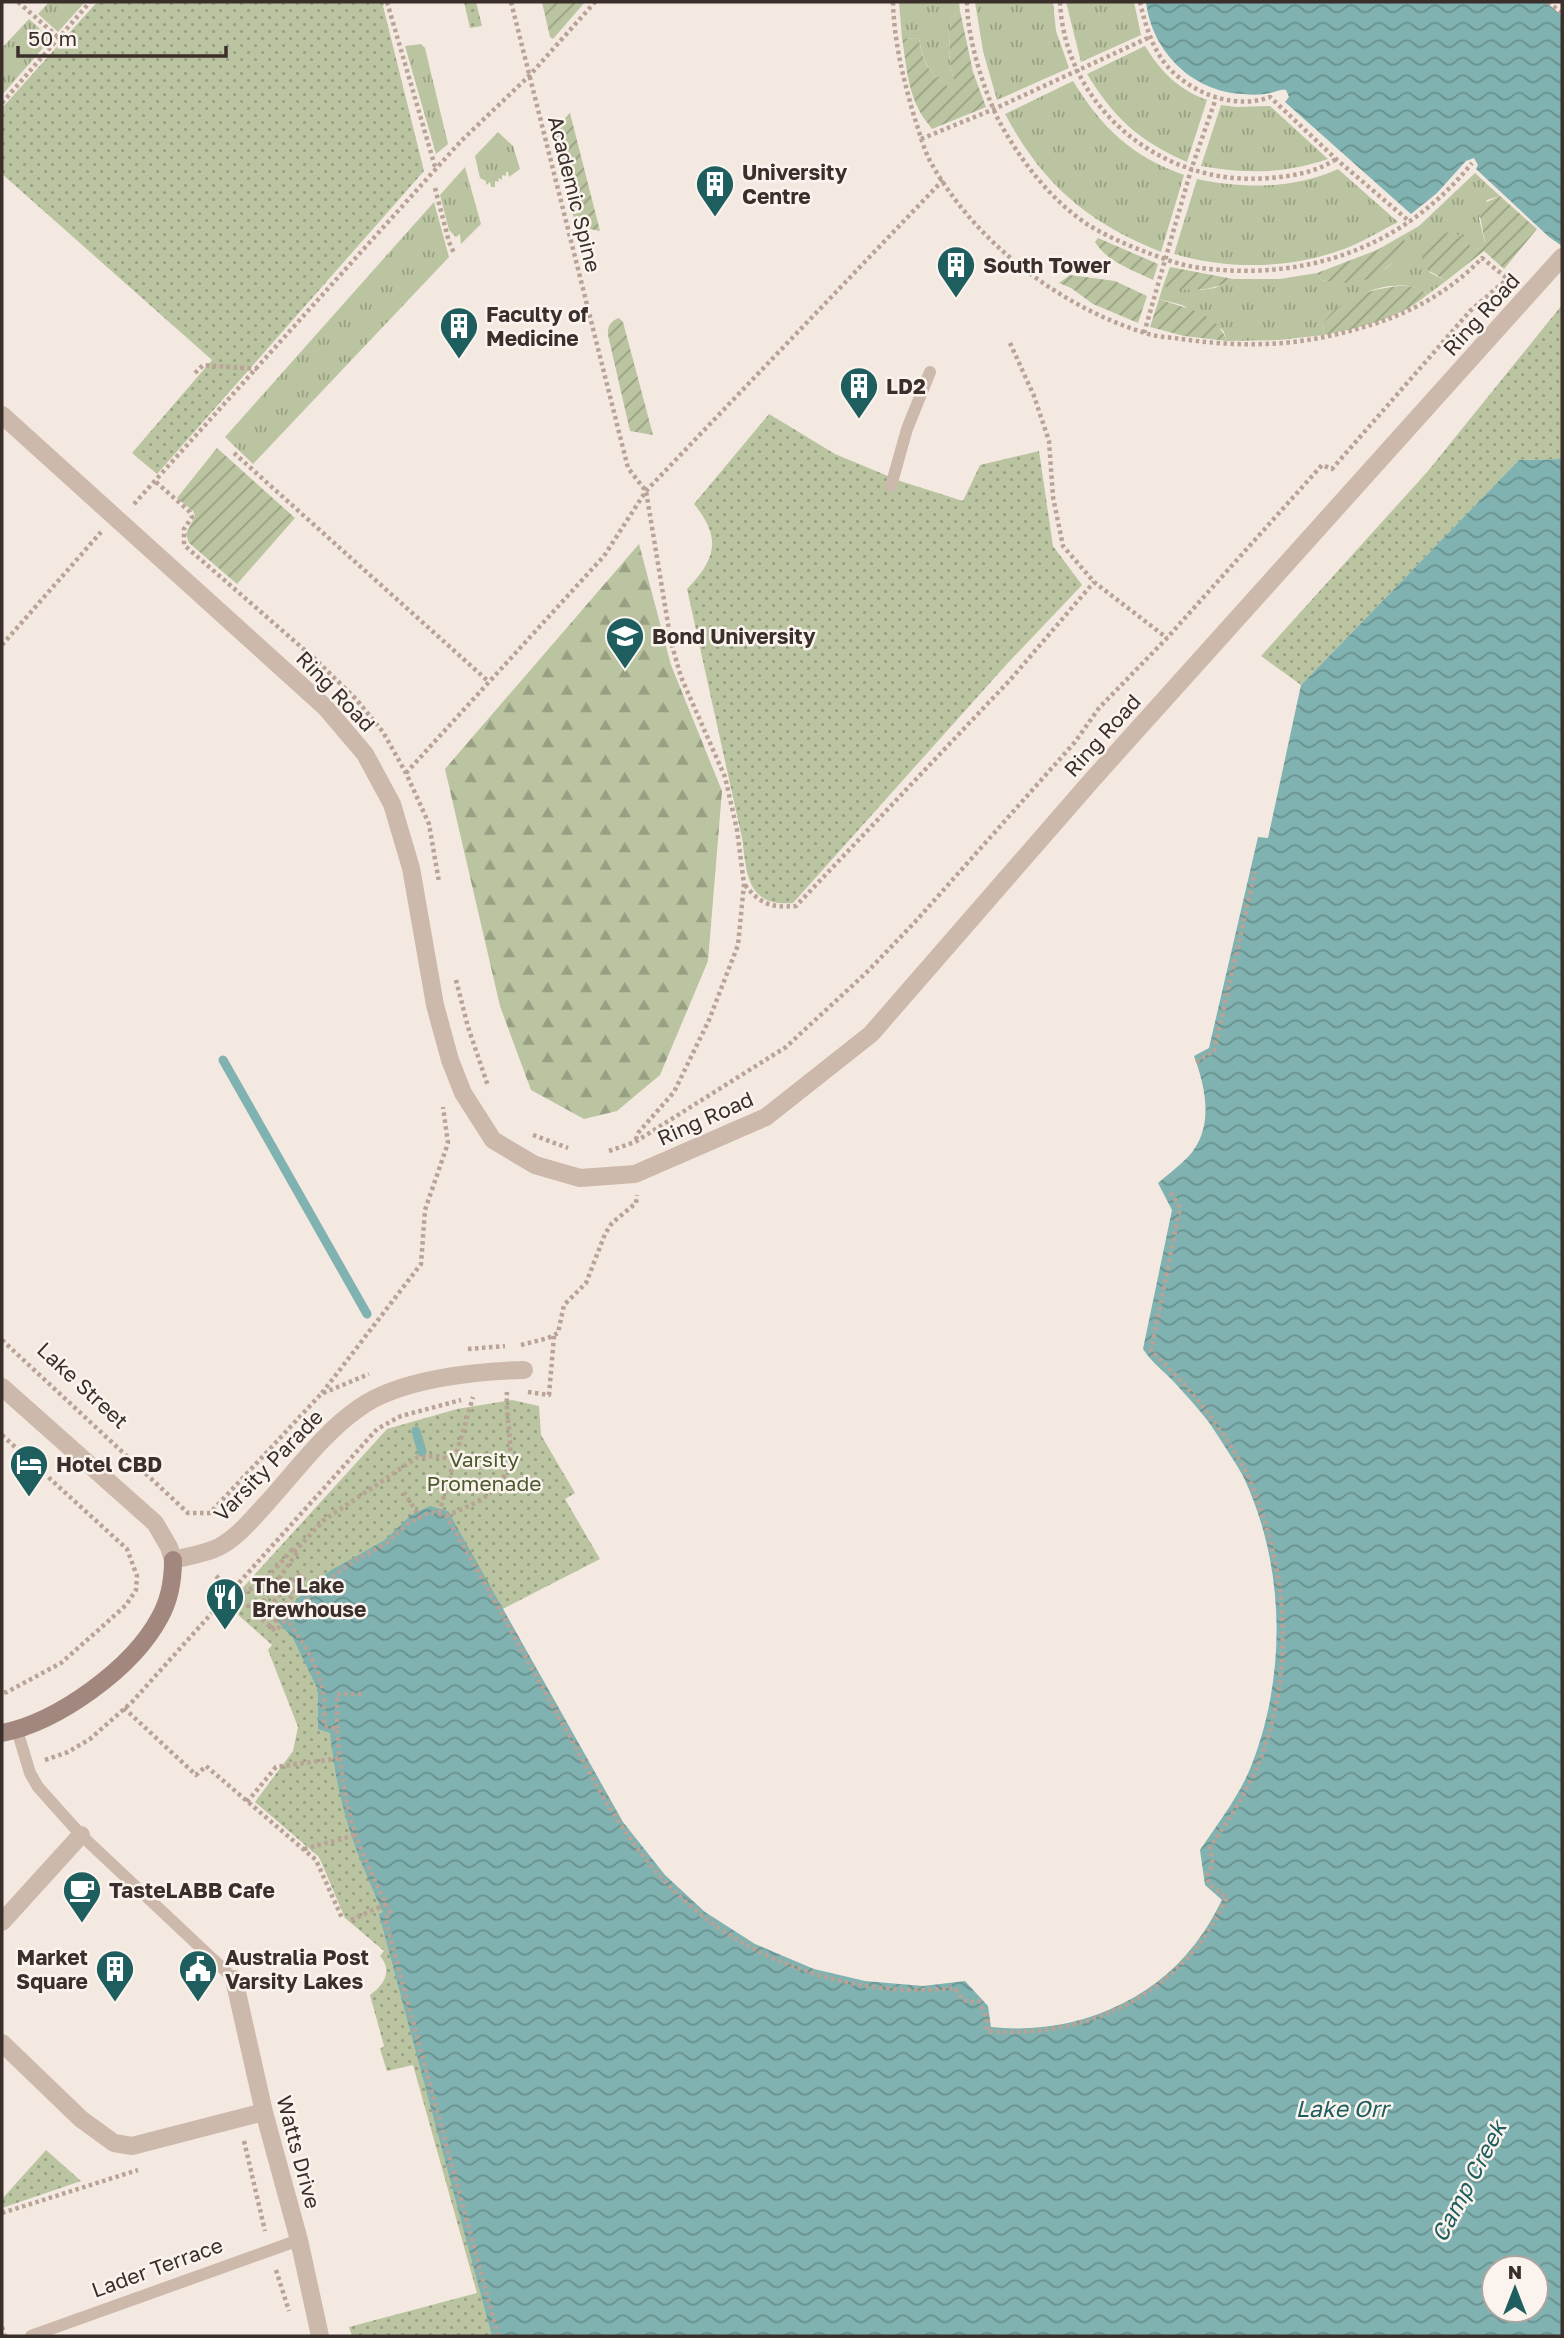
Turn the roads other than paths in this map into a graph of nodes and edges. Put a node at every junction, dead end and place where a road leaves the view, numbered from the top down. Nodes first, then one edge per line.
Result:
1 (1562, 257) edge
2 (930, 372) dead end
3 (2, 415) edge
4 (891, 486) dead end
5 (524, 1370) dead end
6 (2, 1387) edge
7 (173, 1560) junction
8 (9, 1732) edge
9 (81, 1835) junction
10 (2, 1922) edge
11 (234, 1979) joint
12 (2, 2043) edge
13 (264, 2112) junction
14 (299, 2240) junction
15 (31, 2336) edge
16 (320, 2336) edge

1 - 3 street, Ring Road
2 - 4 lane
5 - 7 street, Varsity Parade
6 - 7 street
7 - 8 street
8 - 9 lane
9 - 10 street
9 - 11 lane
11 - 13 street, Watts Drive
12 - 13 street
13 - 14 street, Watts Drive
14 - 15 lane, Lader Terrace
14 - 16 street, Watts Drive

